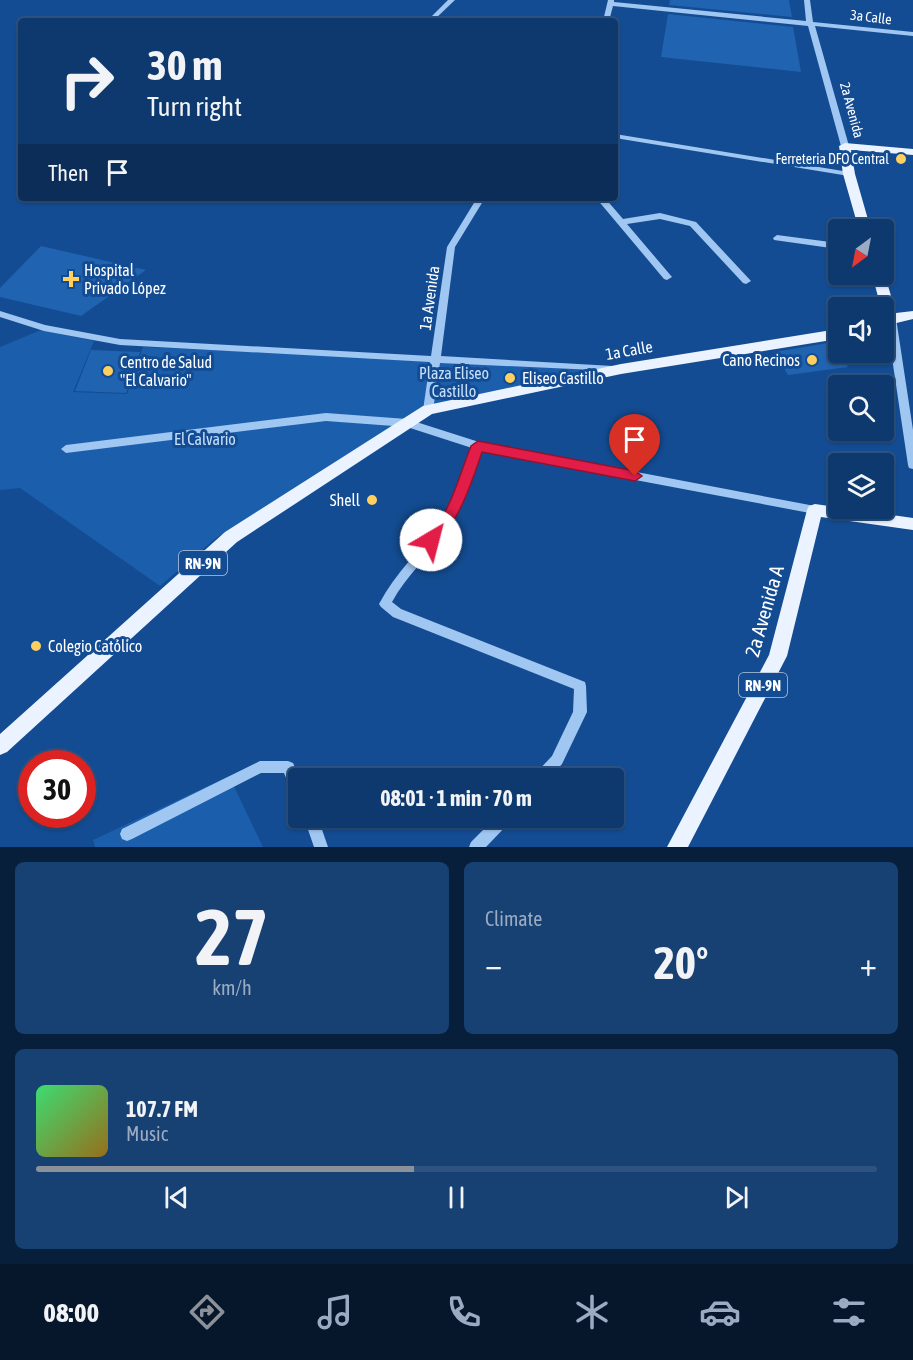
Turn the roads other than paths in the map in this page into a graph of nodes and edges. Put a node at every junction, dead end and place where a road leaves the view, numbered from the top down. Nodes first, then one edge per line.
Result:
1 (452, 0) edge
2 (807, 0) edge
3 (611, 2) edge
4 (433, 18) edge
5 (607, 18) edge
6 (810, 22) junction
7 (913, 34) edge
8 (618, 136) edge
9 (845, 146) junction
10 (913, 152) edge
11 (849, 174) junction
12 (480, 201) edge
13 (603, 201) edge
14 (862, 219) edge
15 (621, 222) junction
16 (777, 238) dead end
17 (828, 245) edge
18 (667, 277) dead end
19 (746, 281) dead end
20 (0, 314) edge
21 (913, 315) edge
22 (894, 319) edge
23 (828, 336) edge
24 (894, 359) edge
25 (436, 360) junction
26 (621, 369) junction
27 (428, 410) junction
28 (407, 423) junction
29 (478, 446) junction
30 (66, 449) dead end
31 (913, 465) edge
32 (815, 510) junction
33 (913, 524) edge
34 (0, 746) edge
35 (288, 768) edge
36 (549, 768) edge
37 (314, 828) edge
38 (494, 828) edge
39 (127, 834) dead end
40 (321, 847) edge
41 (476, 847) edge
42 (677, 847) edge

1 - 4 street
2 - 6 street, 2a Avenida
3 - 5 street
3 - 6 street, 3a Calle
6 - 7 street, 3a Calle
6 - 9 street, 2a Avenida
8 - 11 street
9 - 10 main road
9 - 11 main road, 2a Avenida
11 - 14 main road, 2a Avenida
12 - 25 street, 1a Avenida
13 - 15 street
15 - 18 street
15 - 19 street
16 - 17 street
20 - 25 street
21 - 22 main road
23 - 26 main road, 1a Calle / RN-9N
24 - 31 street
25 - 26 street
25 - 27 street, 1a Avenida
26 - 27 main road, 1a Calle / RN-9N
27 - 28 main road, RN-9N
28 - 29 street
28 - 30 street
28 - 34 main road, RN-9N
29 - 32 street
29 - 36 street
32 - 33 main road
32 - 42 main road, 2a Avenida A / RN-9N
35 - 39 street
37 - 40 street
38 - 41 street

